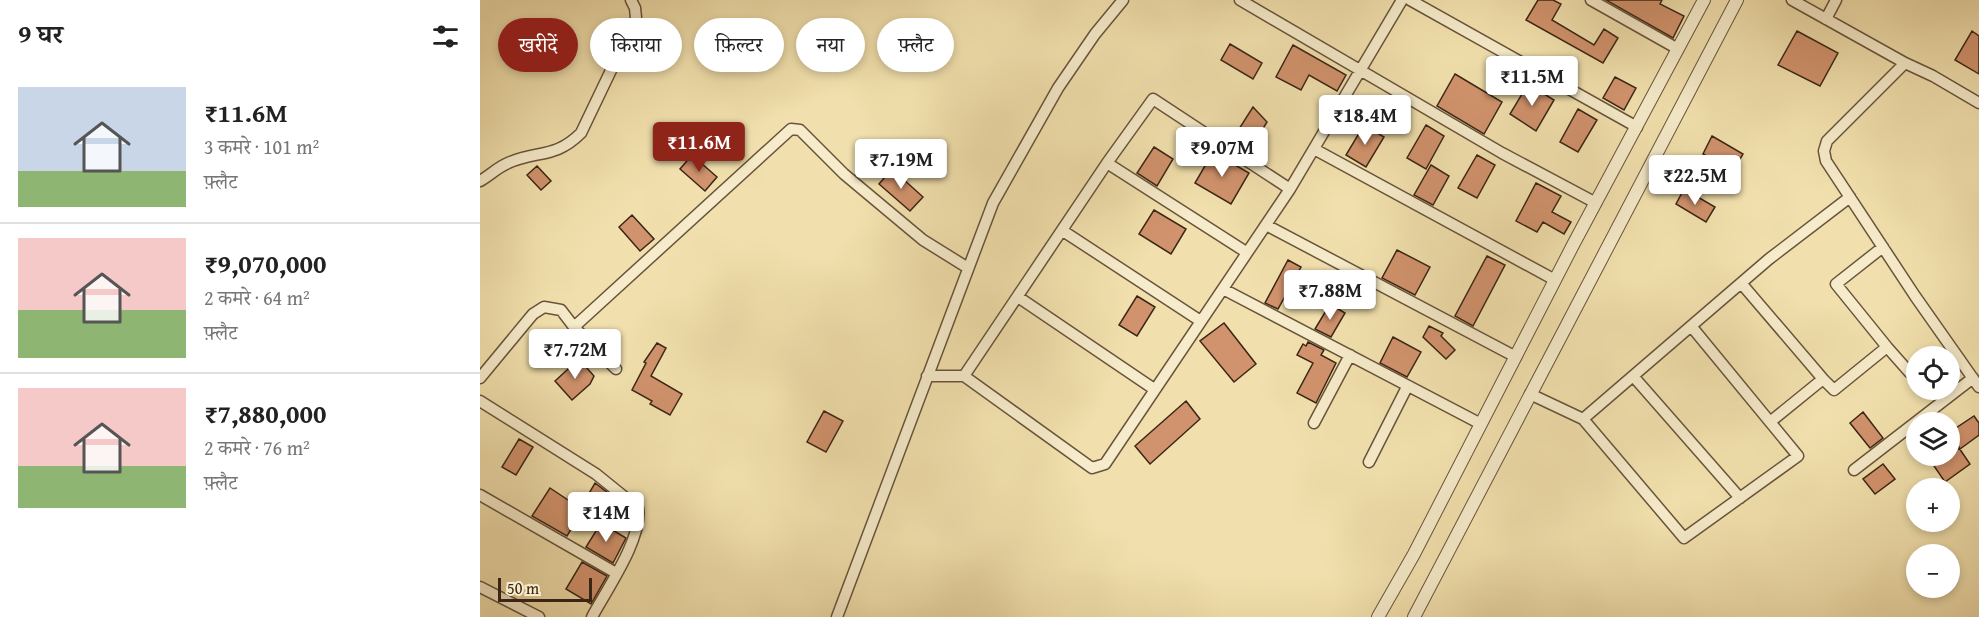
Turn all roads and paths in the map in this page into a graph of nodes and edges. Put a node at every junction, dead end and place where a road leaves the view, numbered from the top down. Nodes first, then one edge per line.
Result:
1 (631, 0) edge
2 (1123, 0) edge
3 (1240, 0) edge
4 (1402, 0) edge
5 (1410, 0) edge
6 (1591, 0) edge
7 (1704, 0) edge
8 (1737, 0) edge
9 (1792, 0) edge
10 (1836, 0) edge
11 (1826, 19) junction
12 (1678, 49) junction
13 (1905, 63) junction
14 (1362, 72) junction
15 (1979, 103) edge
16 (1636, 127) junction
17 (1314, 149) junction
18 (1107, 163) junction
19 (480, 181) edge
20 (1290, 189) junction
21 (1850, 198) junction
22 (1596, 203) junction
23 (1266, 225) junction
24 (1063, 231) junction
25 (1883, 247) junction
26 (1246, 252) junction
27 (968, 268) junction
28 (1555, 280) junction
29 (1741, 283) junction
30 (1223, 289) junction
31 (1018, 297) junction
32 (1200, 320) junction
33 (1691, 326) junction
34 (574, 327) junction
35 (1887, 347) junction
36 (1350, 356) junction
37 (1516, 357) junction
38 (1906, 368) edge
39 (616, 369) dead end
40 (927, 376) junction
41 (964, 376) junction
42 (1633, 376) junction
43 (480, 378) edge
44 (1823, 379) junction
45 (1976, 383) edge
46 (1407, 387) junction
47 (1154, 389) junction
48 (1530, 394) junction
49 (480, 401) edge
50 (1933, 412) edge
51 (1583, 419) junction
52 (1770, 422) junction
53 (1314, 423) dead end
54 (1481, 424) junction
55 (1906, 430) edge
56 (1369, 462) dead end
57 (1854, 470) dead end
58 (480, 495) edge
59 (1740, 498) junction
60 (616, 573) junction
61 (480, 587) edge
62 (539, 617) edge
63 (592, 617) edge
64 (837, 617) edge
65 (1378, 617) edge
66 (1414, 617) edge

1 - 19 street
2 - 27 street
3 - 14 street
4 - 14 street
5 - 16 street
6 - 12 street
7 - 12 street
8 - 48 street
9 - 11 street
10 - 11 street
11 - 13 street
12 - 16 street
13 - 15 street
13 - 21 street
14 - 17 street
14 - 22 street
16 - 22 street
17 - 20 street
17 - 28 street
18 - 20 street
18 - 24 street
18 - 26 street
20 - 23 street
21 - 25 street
21 - 29 street
22 - 28 street
23 - 26 street
23 - 37 street
24 - 31 street
24 - 32 street
25 - 35 street
25 - 45 street
26 - 30 street
27 - 34 street
27 - 40 street
28 - 37 street
29 - 33 street
29 - 44 street
30 - 32 street
30 - 36 street
31 - 41 street
31 - 47 street
32 - 47 street
33 - 42 street
33 - 52 street
34 - 39 street
34 - 43 street
35 - 38 street
35 - 44 street
36 - 46 street
36 - 53 street
37 - 54 street
40 - 41 street
40 - 64 street
41 - 47 street
42 - 51 street
42 - 59 street
44 - 52 street
45 - 50 street
46 - 54 street
46 - 56 street
48 - 51 street
48 - 66 street
49 - 60 street
51 - 59 street
52 - 59 street
54 - 65 street
55 - 57 street
58 - 60 street
60 - 63 street
61 - 62 street

